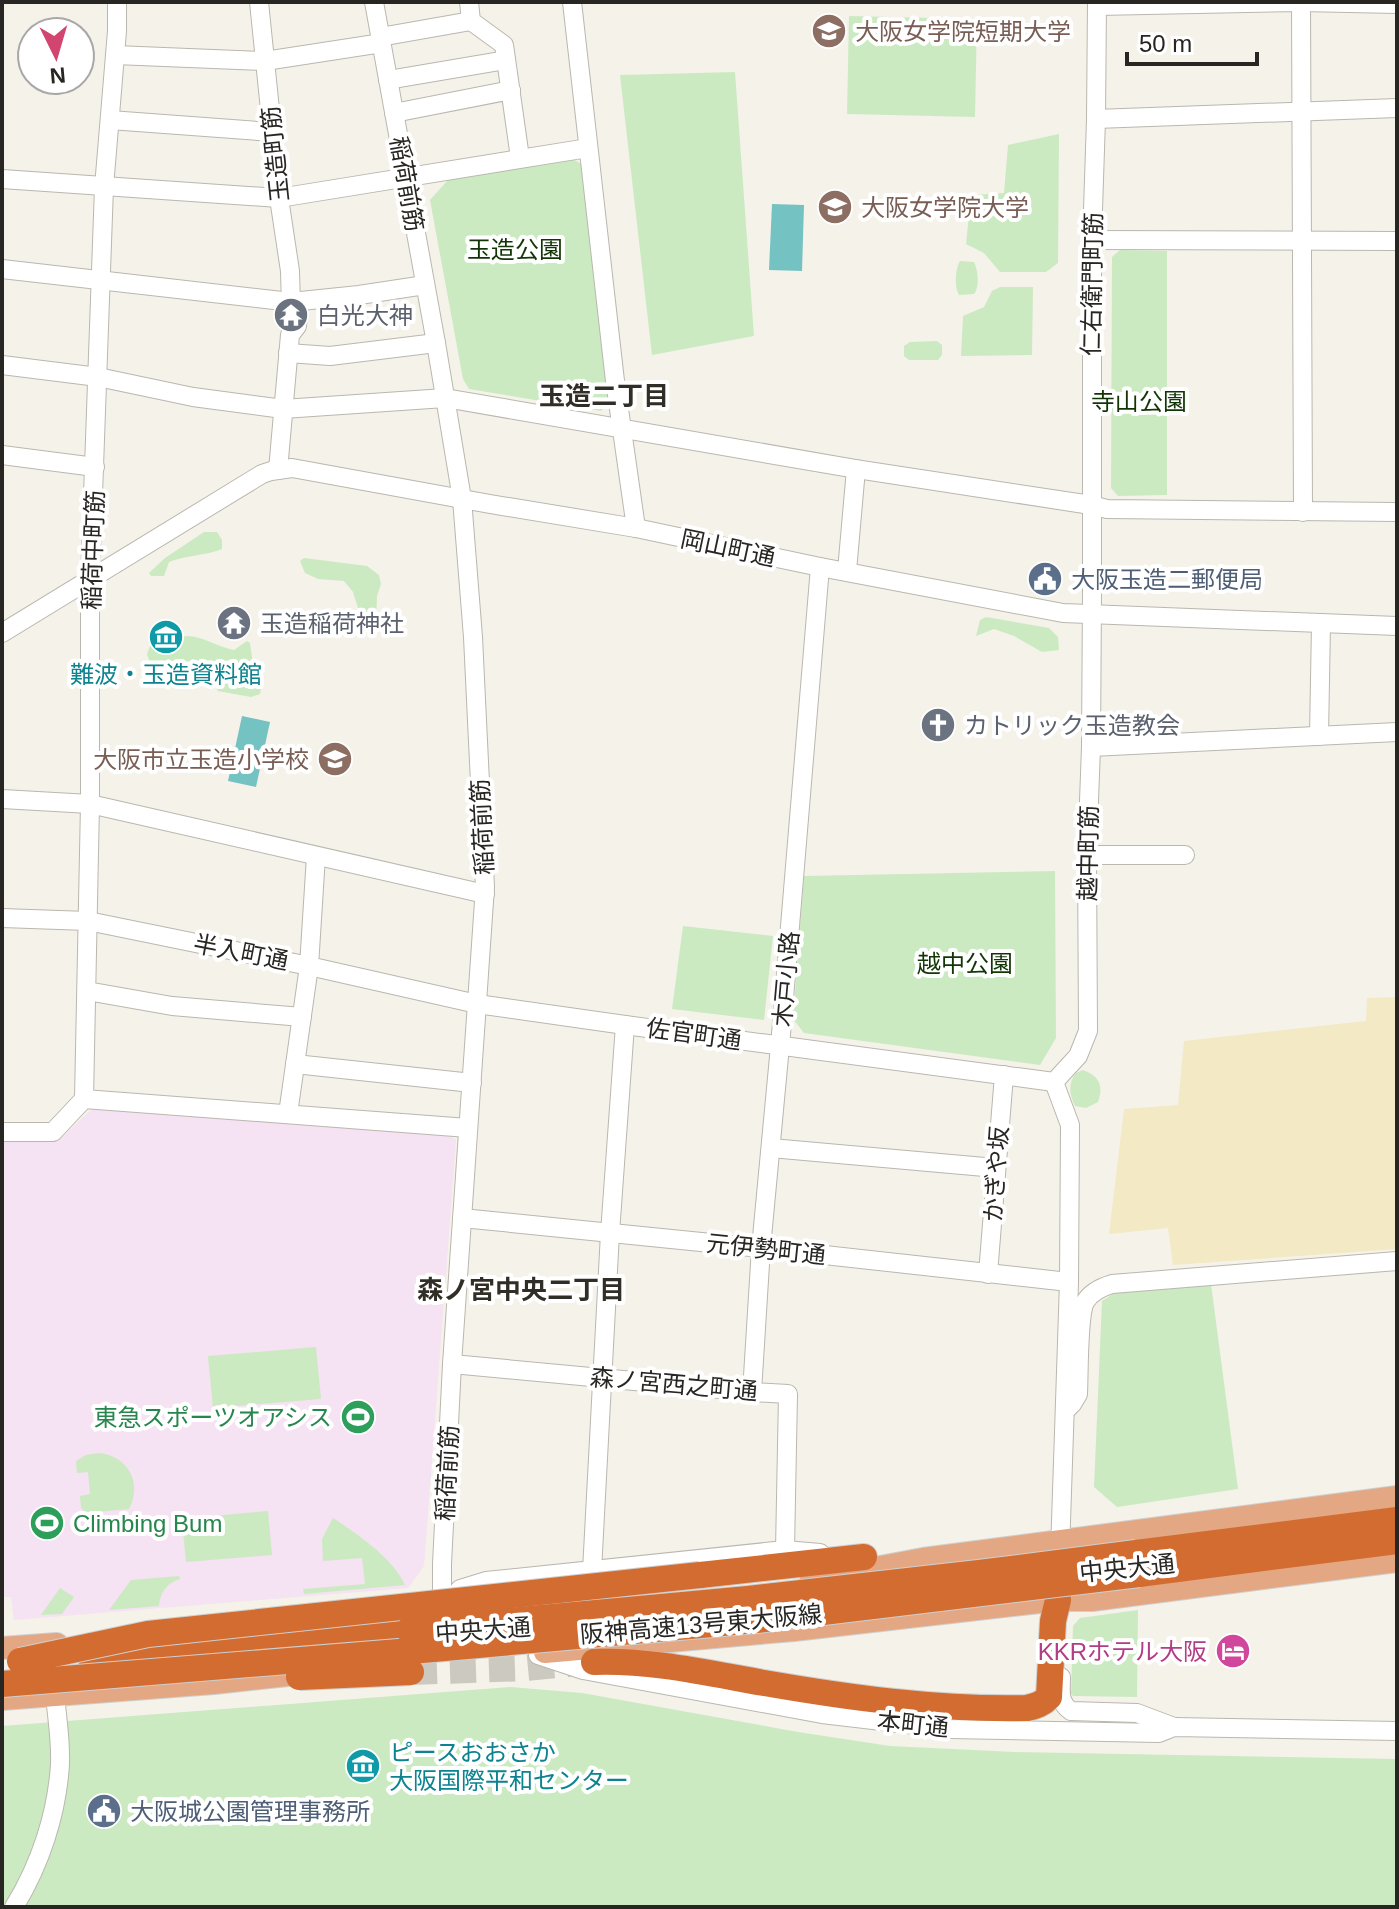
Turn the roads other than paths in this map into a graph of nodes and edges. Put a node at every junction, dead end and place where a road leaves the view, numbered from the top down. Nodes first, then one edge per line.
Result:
1 (117, 2) edge
2 (259, 2) edge
3 (374, 2) edge
4 (469, 2) edge
5 (572, 2) edge
6 (1301, 2) edge
7 (1097, 4) edge
8 (1397, 4) edge
9 (471, 21) junction
10 (381, 40) junction
11 (115, 55) junction
12 (506, 60) junction
13 (265, 61) junction
14 (388, 80) junction
15 (511, 90) junction
16 (1397, 108) edge
17 (1301, 110) junction
18 (394, 113) junction
19 (1096, 119) junction
20 (110, 120) junction
21 (272, 132) junction
22 (588, 148) junction
23 (520, 158) junction
24 (406, 177) junction
25 (2, 179) edge
26 (104, 187) junction
27 (279, 198) junction
28 (1092, 240) junction
29 (1301, 241) junction
30 (1397, 241) edge
31 (2, 269) edge
32 (102, 280) junction
33 (425, 285) junction
34 (291, 304) junction
35 (436, 343) junction
36 (289, 344) junction
37 (2, 365) edge
38 (98, 377) junction
39 (445, 398) junction
40 (283, 409) junction
41 (621, 429) junction
42 (2, 455) edge
43 (95, 467) junction
44 (856, 469) junction
45 (278, 470) junction
46 (462, 499) junction
47 (1091, 505) junction
48 (1303, 512) junction
49 (1397, 512) edge
50 (636, 528) junction
51 (820, 567) junction
52 (847, 571) junction
53 (90, 579) junction
54 (1092, 613) junction
55 (1321, 624) junction
56 (1397, 626) edge
57 (2, 633) edge
58 (1397, 732) edge
59 (1319, 736) junction
60 (1091, 747) junction
61 (2, 799) edge
62 (90, 804) junction
63 (1087, 855) junction
64 (1185, 855) dead end
65 (316, 856) junction
66 (485, 894) junction
67 (2, 918) edge
68 (88, 921) junction
69 (309, 966) junction
70 (87, 991) junction
71 (477, 1004) junction
72 (302, 1017) junction
73 (625, 1025) junction
74 (780, 1046) junction
75 (295, 1064) junction
76 (1004, 1075) junction
77 (1054, 1082) junction
78 (472, 1083) junction
79 (84, 1099) junction
80 (288, 1114) junction
81 (468, 1128) junction
82 (2, 1132) edge
83 (771, 1148) junction
84 (996, 1168) junction
85 (462, 1218) junction
86 (610, 1233) junction
87 (761, 1248) junction
88 (1397, 1261) edge
89 (988, 1274) junction
90 (1069, 1282) junction
91 (452, 1364) junction
92 (602, 1378) junction
93 (752, 1392) junction
94 (1065, 1411) junction
95 (1397, 1497) edge
96 (1397, 1520) edge
97 (1397, 1541) edge
98 (1060, 1542) junction
99 (785, 1550) junction
100 (864, 1557) junction
101 (923, 1559) junction
102 (1397, 1561) edge
103 (592, 1571) junction
104 (1058, 1600) junction
105 (442, 1615) junction
106 (533, 1653) junction
107 (440, 1658) junction
108 (594, 1662) tunnel mouth
109 (411, 1672) tunnel mouth
110 (8, 1673) edge
111 (55, 1695) junction
112 (1174, 1727) junction
113 (1397, 1731) edge
114 (14, 1907) edge

1 - 11 street, 稲荷中町筋
2 - 13 street, 玉造町筋
3 - 10 street, 稲荷前筋
4 - 9 street
5 - 22 street
6 - 7 street
6 - 8 street
6 - 17 street
7 - 19 street, 仁右衛門町筋
9 - 10 street
9 - 12 street
10 - 13 street
10 - 14 street, 稲荷前筋
11 - 13 street
11 - 20 street, 稲荷中町筋
12 - 14 street
12 - 15 street
13 - 21 street, 玉造町筋
14 - 18 street, 稲荷前筋
15 - 18 street
15 - 23 street
16 - 17 street
17 - 19 street
17 - 29 street
18 - 24 street, 稲荷前筋
19 - 28 street, 仁右衛門町筋
20 - 21 street
20 - 26 street, 稲荷中町筋
21 - 27 street, 玉造町筋
22 - 23 street
22 - 41 street
23 - 24 street
24 - 27 street
24 - 33 street, 稲荷前筋
25 - 26 street
26 - 27 street
26 - 32 street, 稲荷中町筋
27 - 34 street, 玉造町筋
28 - 29 street
28 - 47 street, 仁右衛門町筋
29 - 30 street
29 - 48 street
31 - 32 street
32 - 34 street
32 - 38 street, 稲荷中町筋
33 - 34 street
33 - 35 street, 稲荷前筋
34 - 36 street, 玉造町筋
35 - 36 street
35 - 39 street, 稲荷前筋
36 - 40 street
37 - 38 street
38 - 40 street
38 - 43 street, 稲荷中町筋
39 - 40 street
39 - 41 street
39 - 46 street, 稲荷前筋
40 - 45 street
41 - 44 street
41 - 50 street
42 - 43 street
43 - 53 street, 稲荷中町筋
44 - 47 street
44 - 52 street
45 - 46 street, 岡山町通
45 - 53 street, 岡山町通
46 - 50 street, 岡山町通
46 - 66 street, 稲荷前筋
47 - 48 street
47 - 54 street, 仁右衛門町筋
48 - 49 street
50 - 51 street, 岡山町通
51 - 52 street, 岡山町通
51 - 74 street, 木戸小路
52 - 54 street, 岡山町通
53 - 57 street, 岡山町通
53 - 62 street, 稲荷中町筋
54 - 55 street, 岡山町通
54 - 60 street, 越中町筋
55 - 56 street, 岡山町通
55 - 59 street
58 - 59 street
59 - 60 street
60 - 63 street, 越中町筋
61 - 62 street
62 - 65 street
62 - 68 street, 稲荷中町筋
63 - 64 street
63 - 77 street, 越中町筋
65 - 66 street
65 - 69 street
66 - 71 street, 稲荷前筋
67 - 68 street, 半入町通
68 - 69 street, 半入町通
68 - 70 street, 稲荷中町筋
69 - 71 street, 半入町通
69 - 72 street
70 - 72 street
70 - 79 street, 稲荷中町筋
71 - 73 street, 佐官町通
71 - 78 street, 稲荷前筋
72 - 75 street
73 - 74 street, 佐官町通
73 - 86 street
74 - 76 street, 佐官町通
74 - 83 street, 木戸小路
75 - 78 street
75 - 80 street
76 - 77 street, 佐官町通
76 - 84 street, かぎや坂
77 - 90 street
78 - 81 street, 稲荷前筋
79 - 80 street
79 - 82 street
80 - 81 street
81 - 85 street, 稲荷前筋
83 - 84 street
83 - 87 street, 木戸小路
84 - 89 street, かぎや坂
85 - 86 street, 元伊勢町通
85 - 91 street, 稲荷前筋
86 - 87 street, 元伊勢町通
86 - 92 street
87 - 89 street, 元伊勢町通
87 - 93 street, 木戸小路
88 - 94 street
89 - 90 street, 元伊勢町通
90 - 94 street
91 - 92 street, 森ノ宮西之町通
91 - 105 street, 稲荷前筋
92 - 93 street, 森ノ宮西之町通
92 - 103 street
93 - 99 street, 森ノ宮西之町通
94 - 98 street
95 - 98 main road, 中央大通
96 - 110 highway, 阪神高速13号東大阪線, bridge
97 - 110 highway, 阪神高速13号東大阪線, bridge
98 - 101 main road, 中央大通
98 - 104 street
99 - 100 street, 中央大通
99 - 103 street, 中央大通
100 - 101 street, 中央大通
100 - 110 highway, bridge
101 - 105 main road, 中央大通
102 - 104 main road, 中央大通
103 - 105 street, 中央大通
104 - 106 main road, 中央大通
104 - 108 highway
104 - 112 street
105 - 106 street, 本町通
105 - 107 street, 稲荷前筋
105 - 110 main road, 中央大通
106 - 107 main road, 中央大通
106 - 112 street, 本町通
107 - 111 main road, 中央大通
109 - 110 highway, bridge
110 - 111 main road, 中央大通
111 - 114 street
112 - 113 street, 本町通

